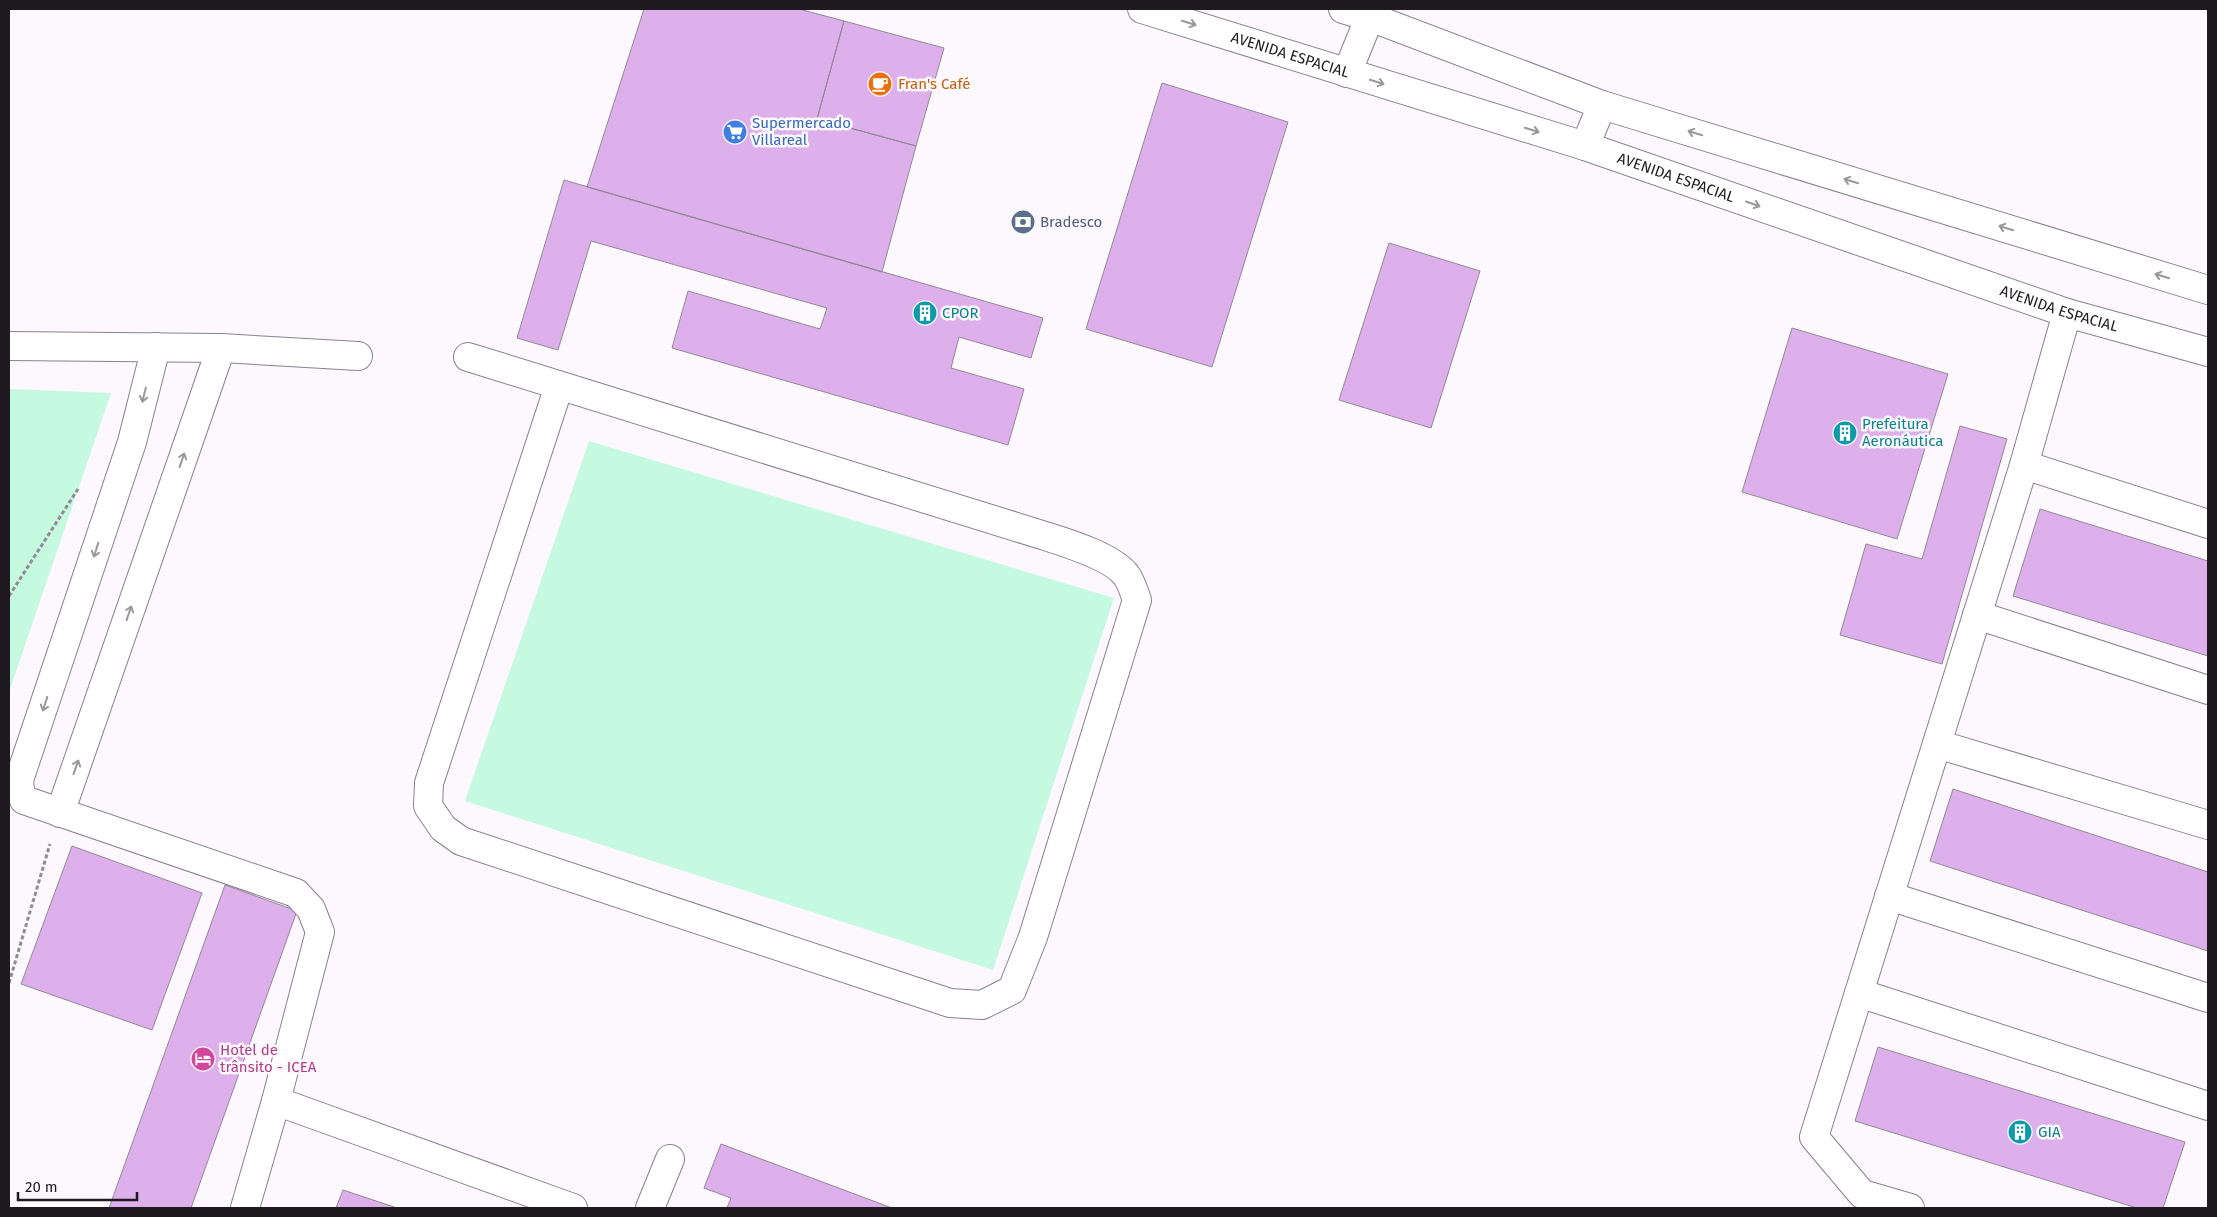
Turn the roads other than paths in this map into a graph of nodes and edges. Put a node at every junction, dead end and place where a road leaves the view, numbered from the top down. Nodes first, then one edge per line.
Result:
1 (1142, 9) edge
2 (1343, 9) edge
3 (1372, 13) edge
4 (1347, 73) junction
5 (1602, 104) junction
6 (1585, 146) junction
7 (2208, 290) edge
8 (2067, 313) junction
9 (9, 346) edge
10 (156, 348) junction
11 (221, 348) junction
12 (2208, 352) edge
13 (358, 356) dead end
14 (468, 357) dead end
15 (559, 386) junction
16 (2024, 465) junction
17 (2208, 524) edge
18 (1978, 615) junction
19 (2208, 690) edge
20 (1937, 744) junction
21 (60, 813) junction
22 (2208, 825) edge
23 (1889, 896) junction
24 (1859, 993) junction
25 (2208, 998) edge
26 (276, 1101) junction
27 (2208, 1106) edge
28 (670, 1159) dead end
29 (245, 1208) edge
30 (573, 1208) edge
31 (650, 1208) edge
32 (1910, 1208) edge

1 -> 4 lane, AVENIDA ESPACIAL
2 - 3 lane
3 - 4 lane
3 - 5 lane
4 -> 6 lane, AVENIDA ESPACIAL
5 - 6 lane
7 -> 5 lane
6 -> 8 lane, AVENIDA ESPACIAL
8 - 12 lane, AVENIDA ESPACIAL
8 - 16 lane
9 - 10 lane
10 - 11 lane
10 -> 21 lane
11 - 13 lane
21 -> 11 lane
14 - 15 lane
15 - 15 lane
16 - 17 lane
16 - 18 lane
18 - 19 lane
18 - 20 lane
20 - 22 lane
20 - 23 lane
21 - 26 lane
23 - 24 lane
23 - 25 lane
24 - 27 lane
24 - 32 lane
26 - 29 lane
26 - 30 lane
28 - 31 lane

